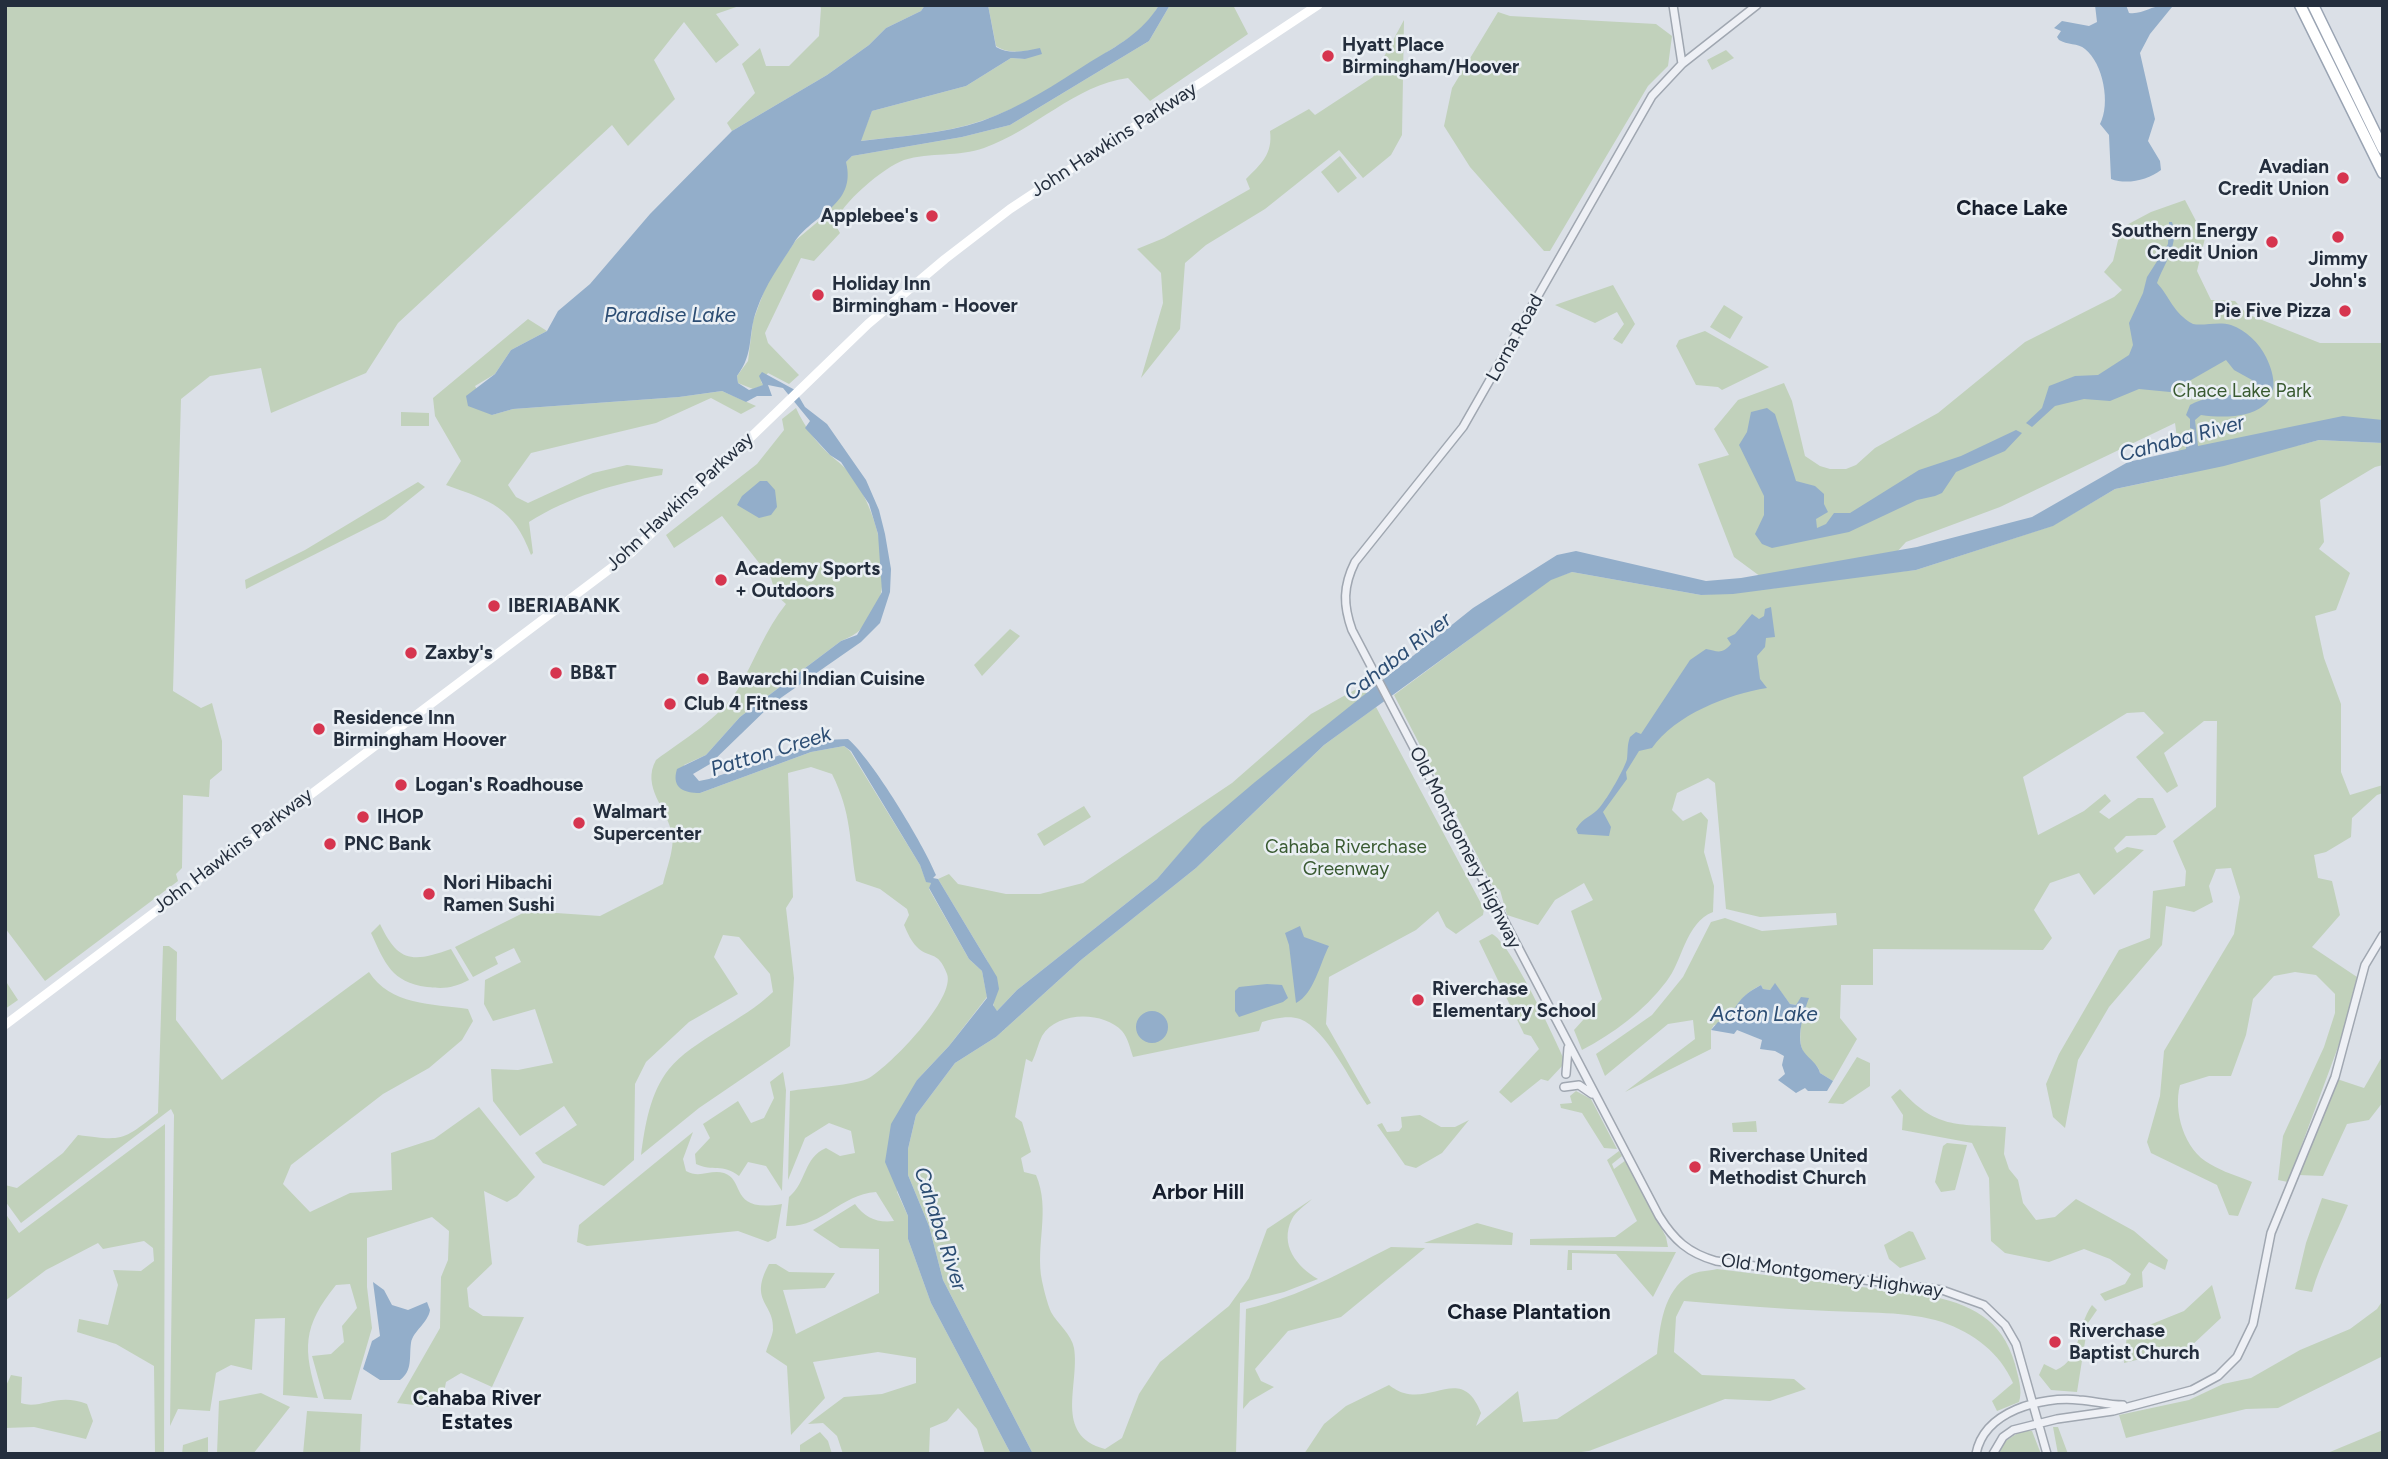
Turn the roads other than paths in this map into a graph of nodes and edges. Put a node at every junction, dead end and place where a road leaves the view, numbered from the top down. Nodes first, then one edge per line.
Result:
1 (1318, 5) edge
2 (1673, 5) edge
3 (1757, 5) edge
4 (2300, 5) edge
5 (2314, 5) edge
6 (1682, 64) junction
7 (2383, 149) edge
8 (2383, 173) edge
9 (1385, 693) joint
10 (2383, 935) edge
11 (5, 1025) edge
12 (1567, 1040) junction
13 (1566, 1074) dead end
14 (1564, 1087) dead end
15 (1597, 1098) junction
16 (2144, 1402) junction
17 (2034, 1404) junction
18 (2039, 1422) junction
19 (1976, 1454) edge
20 (1993, 1454) edge
21 (2047, 1454) edge

1 - 11 main road, John Hawkins Parkway
2 - 6 street
3 - 6 street, Lorna Road
4 - 8 main road
5 - 7 main road
6 - 9 street, Lorna Road
9 - 12 street, Old Montgomery Highway
10 - 16 street
12 - 13 street
12 - 15 street, Old Montgomery Highway
14 - 15 street
15 - 17 street, Old Montgomery Highway
16 - 17 street
16 - 18 street
17 - 18 street, Old Montgomery Highway
17 - 19 street
18 - 20 street
18 - 21 street, Old Montgomery Highway

